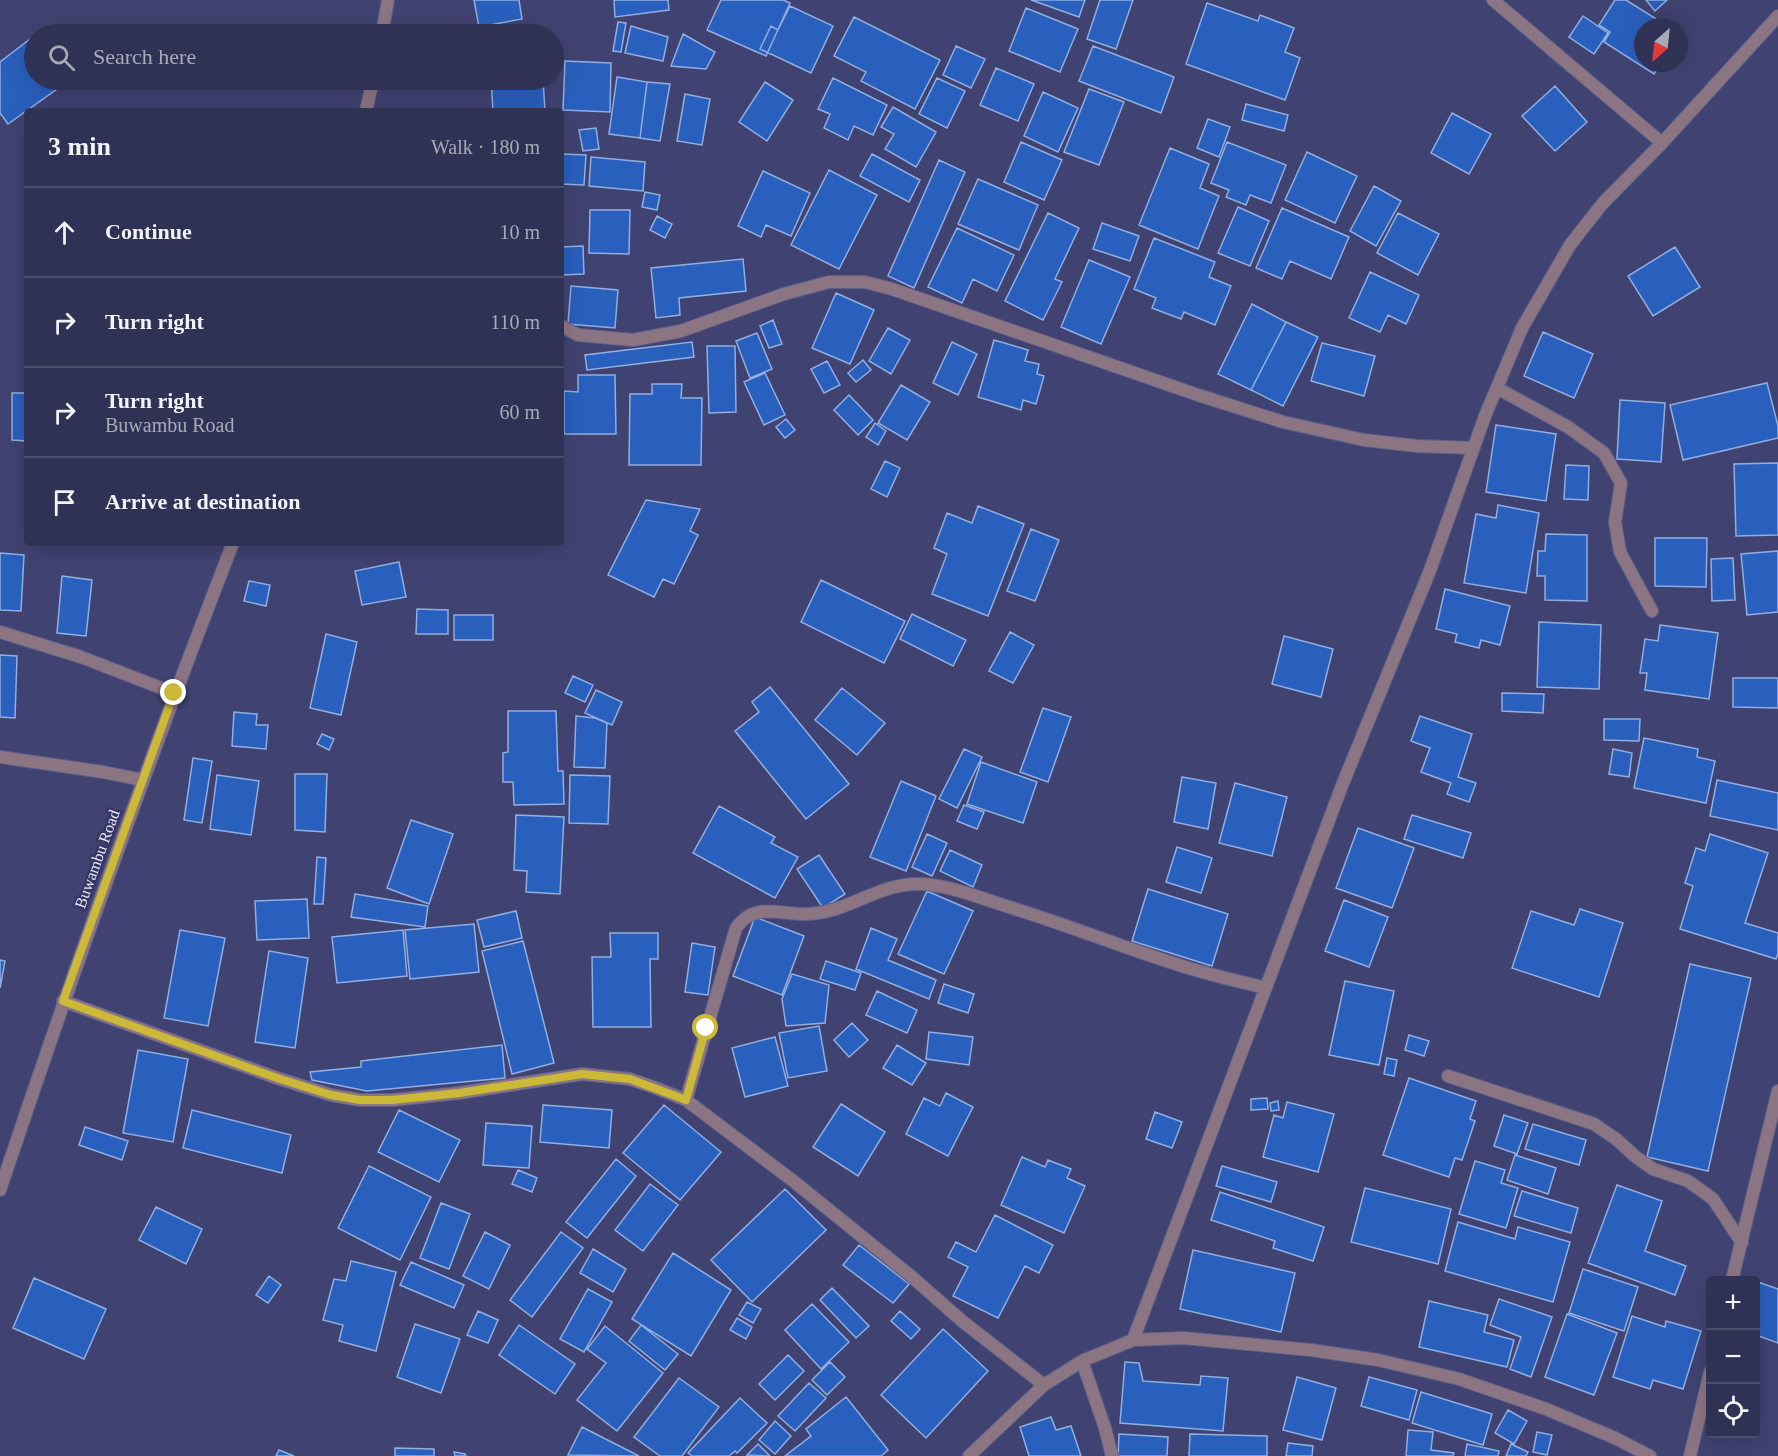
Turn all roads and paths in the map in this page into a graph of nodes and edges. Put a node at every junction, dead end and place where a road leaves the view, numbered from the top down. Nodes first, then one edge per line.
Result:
1 (388, 0) edge
2 (1492, 0) edge
3 (1778, 16) edge
4 (384, 24) edge
5 (371, 90) edge
6 (367, 108) edge
7 (1662, 143) junction
8 (564, 328) edge
9 (1497, 388) junction
10 (1473, 448) junction
11 (232, 546) edge
12 (1652, 611) dead end
13 (0, 632) edge
14 (174, 693) junction
15 (0, 756) edge
16 (143, 780) junction
17 (1266, 988) junction
18 (63, 1001) junction
19 (1448, 1076) dead end
20 (1778, 1091) edge
21 (686, 1100) junction
22 (0, 1190) edge
23 (1742, 1243) junction
24 (1733, 1276) edge
25 (1133, 1340) junction
26 (1082, 1362) junction
27 (1707, 1384) edge
28 (1044, 1385) junction
29 (969, 1456) edge
30 (1112, 1456) edge
31 (1650, 1456) edge
32 (1690, 1456) edge

1 - 4 street
2 - 7 street
3 - 7 street
5 - 6 street
7 - 9 street
8 - 10 street
9 - 10 street
9 - 12 street
10 - 17 street
11 - 14 street, Buwambu Road
13 - 14 street
14 - 16 street, Buwambu Road
15 - 16 street
16 - 18 street, Buwambu Road
17 - 21 street
17 - 25 street
18 - 21 street
18 - 22 street, Buwambu Road
19 - 23 street
20 - 23 street
21 - 28 street
23 - 24 street
25 - 26 street
25 - 31 street
26 - 28 street
26 - 30 street
27 - 32 street
28 - 29 street

